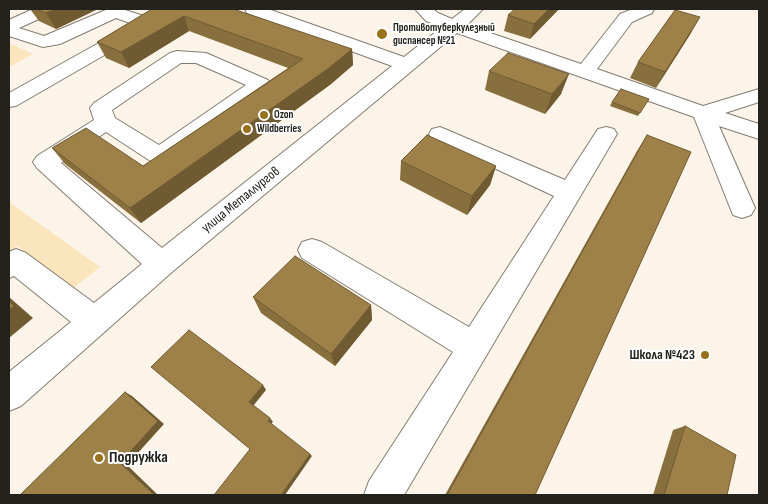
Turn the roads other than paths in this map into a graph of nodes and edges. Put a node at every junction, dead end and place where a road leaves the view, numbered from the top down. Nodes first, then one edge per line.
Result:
1 (46, 9) edge
2 (252, 9) edge
3 (423, 9) edge
4 (475, 9) edge
5 (646, 9) edge
6 (9, 26) edge
7 (454, 26) junction
8 (9, 30) edge
9 (543, 57) junction
10 (407, 65) junction
11 (528, 72) edge
12 (585, 72) junction
13 (759, 95) edge
14 (9, 101) edge
15 (703, 113) junction
16 (106, 122) junction
17 (759, 132) edge
18 (440, 134) dead end
19 (606, 134) dead end
20 (570, 193) junction
21 (742, 208) dead end
22 (312, 250) dead end
23 (162, 264) junction
24 (9, 266) edge
25 (95, 322) junction
26 (474, 347) junction
27 (9, 394) edge
28 (382, 495) edge

1 - 6 street
2 - 10 street
3 - 7 street
4 - 7 street, улица Металлургов
5 - 12 street
7 - 9 street
7 - 10 street, улица Металлургов
8 - 14 street
9 - 11 street
9 - 12 street
10 - 23 street, улица Металлургов
12 - 15 street
13 - 15 street
15 - 17 street
15 - 21 street
16 - 16 street
16 - 23 street
18 - 20 street
19 - 20 street
20 - 26 street
22 - 26 street
23 - 25 street, улица Металлургов
24 - 25 street
25 - 27 street, улица Металлургов
26 - 28 street

